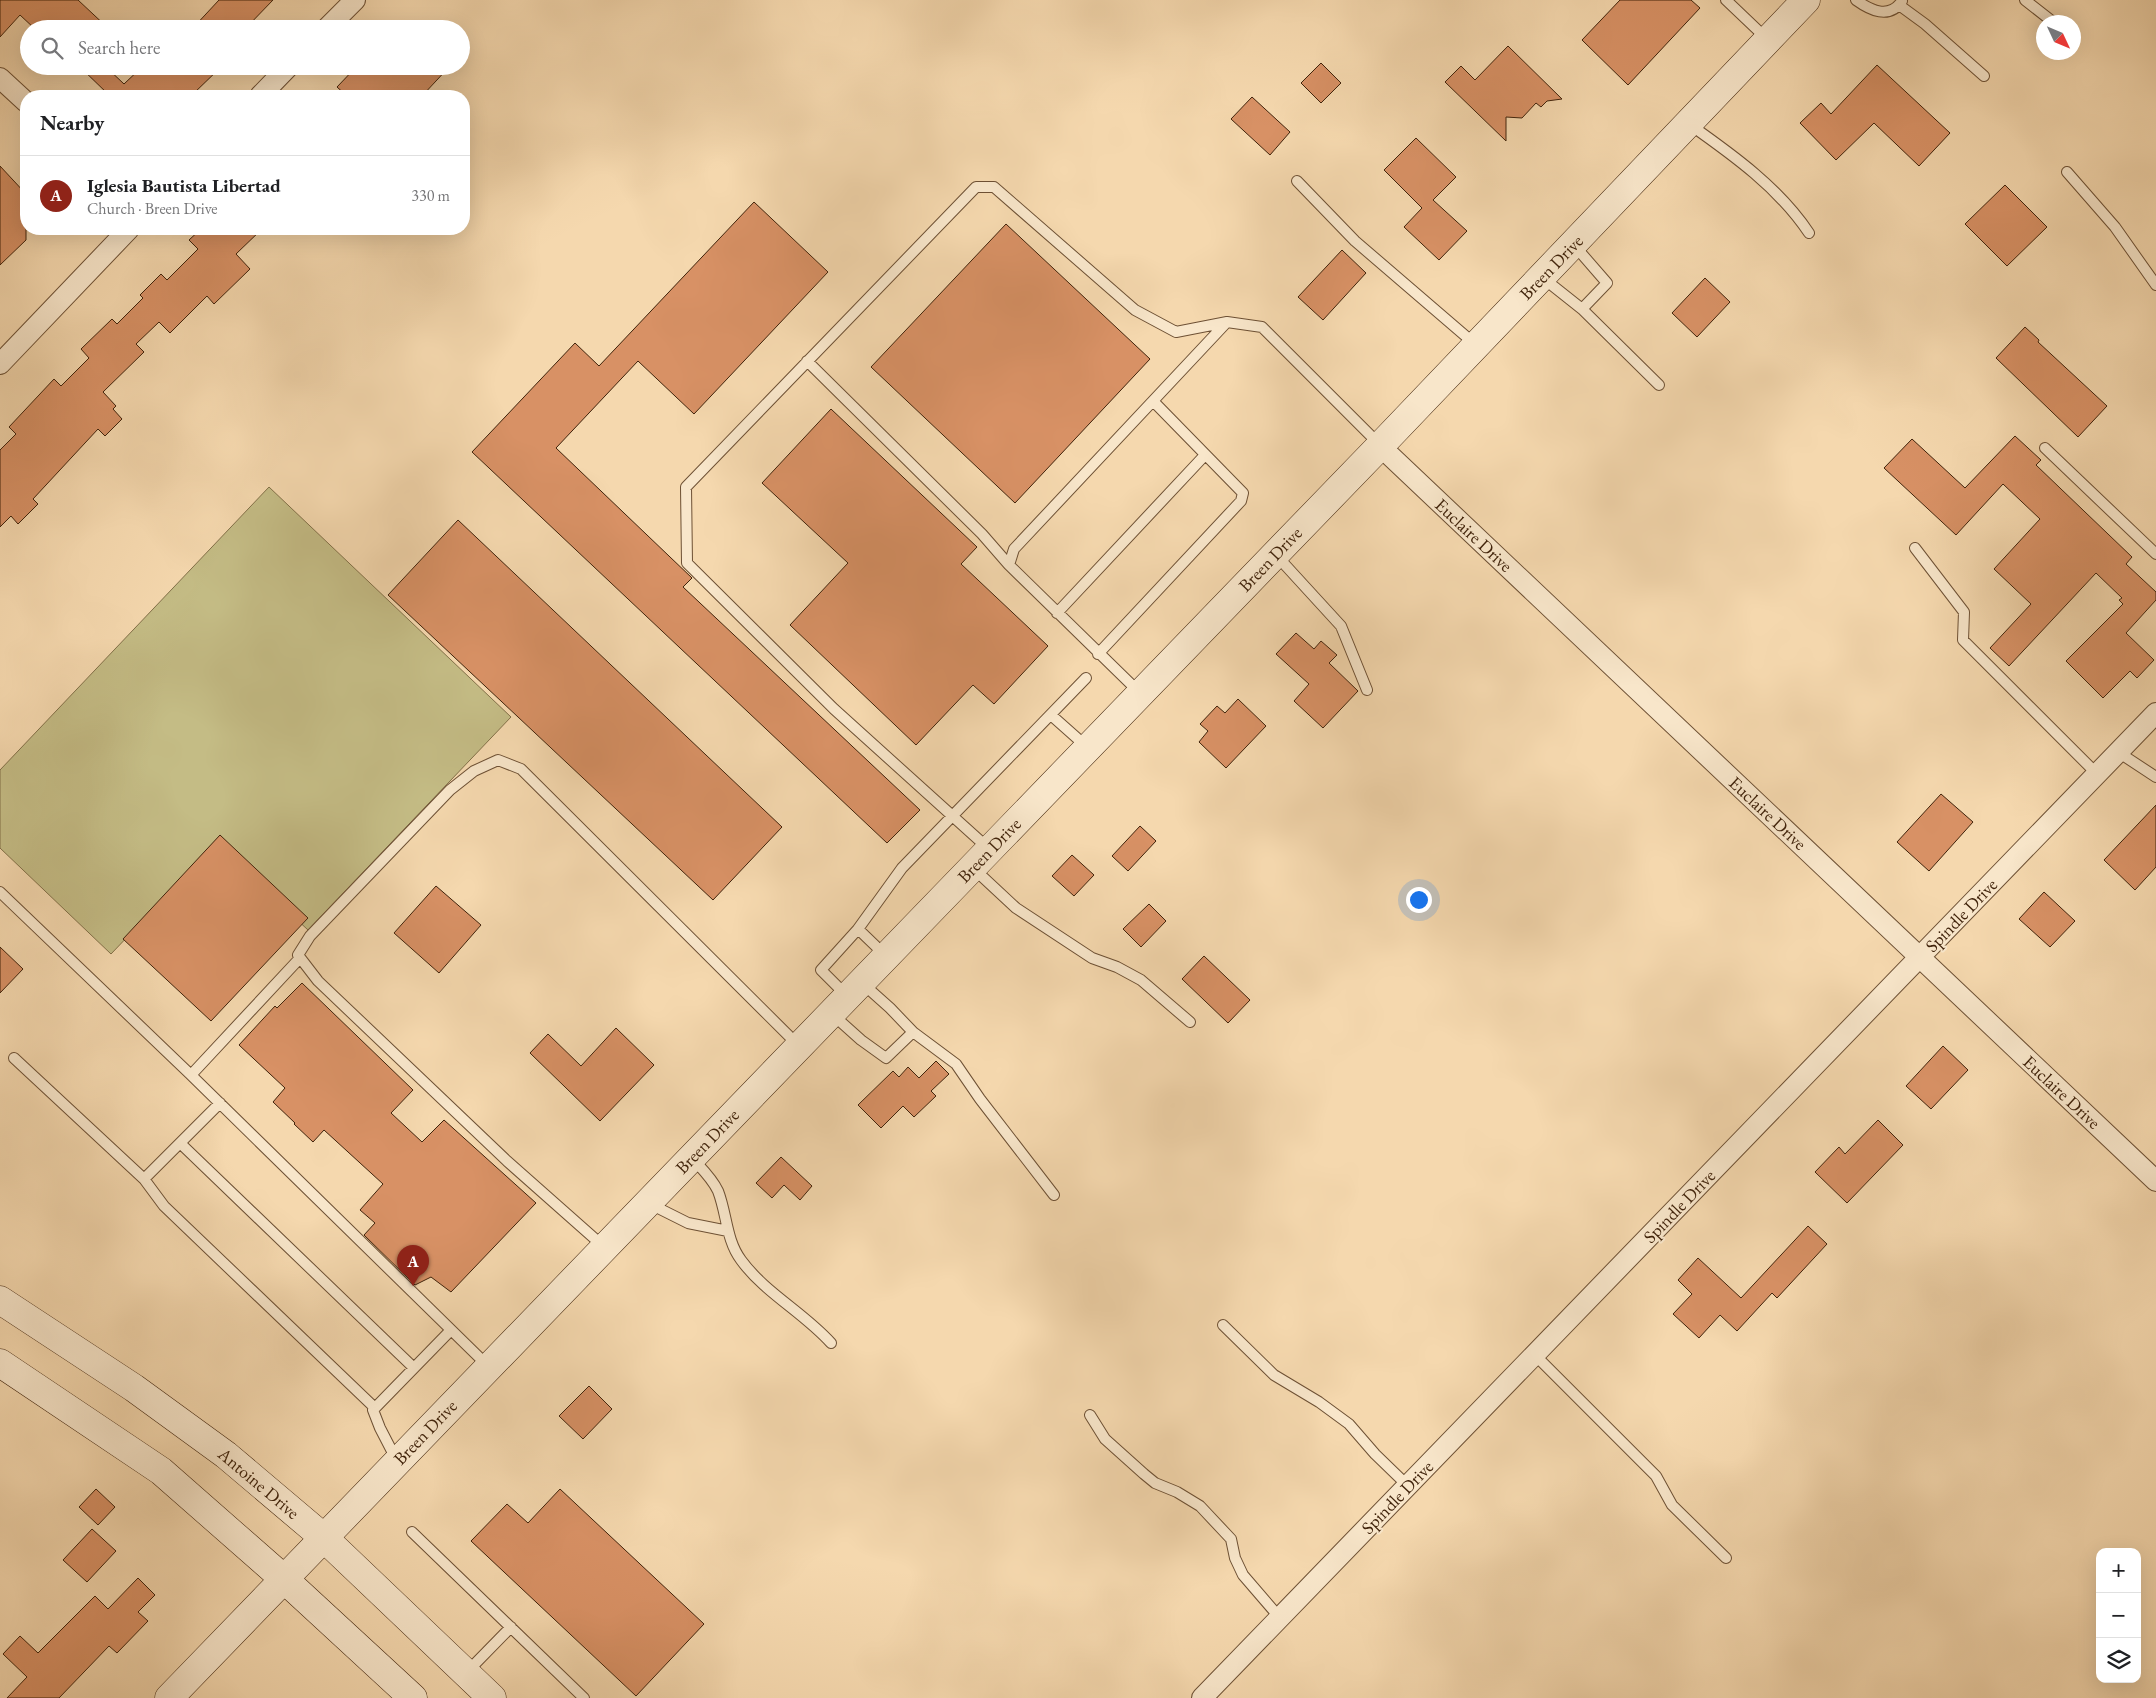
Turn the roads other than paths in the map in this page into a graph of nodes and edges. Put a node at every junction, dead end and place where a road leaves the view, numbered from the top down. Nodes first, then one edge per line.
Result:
1 (355, 0) edge
2 (1726, 0) edge
3 (1806, 0) edge
4 (1856, 0) edge
5 (2026, 0) edge
6 (1901, 3) edge
7 (2044, 15) edge
8 (335, 20) edge
9 (1768, 40) junction
10 (280, 75) edge
11 (1984, 76) dead end
12 (0, 78) edge
13 (266, 90) edge
14 (20, 96) edge
15 (1688, 123) junction
16 (2067, 172) dead end
17 (1297, 181) dead end
18 (1809, 233) dead end
19 (123, 235) edge
20 (1573, 244) junction
21 (1542, 277) junction
22 (2156, 285) edge
23 (1582, 309) junction
24 (1227, 322) junction
25 (1477, 345) junction
26 (808, 361) junction
27 (0, 364) edge
28 (1659, 385) dead end
29 (1153, 401) junction
30 (1380, 446) junction
31 (2045, 448) dead end
32 (1205, 455) junction
33 (1915, 548) dead end
34 (1275, 554) junction
35 (2156, 554) edge
36 (1009, 565) junction
37 (1057, 613) junction
38 (1098, 654) junction
39 (1086, 678) dead end
40 (1367, 690) dead end
41 (1140, 694) junction
42 (2156, 713) edge
43 (1050, 715) junction
44 (1088, 748) junction
45 (2118, 752) junction
46 (2097, 774) junction
47 (2156, 777) edge
48 (953, 815) junction
49 (981, 858) junction
50 (0, 892) edge
51 (858, 929) junction
52 (886, 956) junction
53 (1920, 957) junction
54 (300, 958) junction
55 (846, 997) junction
56 (1190, 1022) dead end
57 (913, 1032) junction
58 (799, 1046) junction
59 (14, 1058) dead end
60 (191, 1075) junction
61 (220, 1104) junction
62 (180, 1143) junction
63 (691, 1157) junction
64 (144, 1179) junction
65 (2156, 1180) edge
66 (1054, 1195) dead end
67 (647, 1203) junction
68 (728, 1231) junction
69 (604, 1247) junction
70 (0, 1300) edge
71 (1223, 1325) dead end
72 (451, 1330) junction
73 (831, 1343) dead end
74 (1536, 1356) junction
75 (0, 1363) edge
76 (488, 1367) junction
77 (414, 1368) junction
78 (375, 1408) junction
79 (1090, 1415) dead end
80 (397, 1461) junction
81 (1408, 1486) junction
82 (412, 1532) dead end
83 (323, 1537) junction
84 (1726, 1558) dead end
85 (284, 1579) junction
86 (1280, 1618) junction
87 (511, 1628) junction
88 (466, 1673) junction
89 (169, 1698) edge
90 (413, 1698) edge
91 (492, 1698) edge
92 (584, 1698) edge
93 (1202, 1698) edge

1 - 8 street
2 - 9 lane
3 - 9 street, Breen Drive
4 - 6 lane
5 - 7 lane
6 - 11 lane
9 - 15 street, Breen Drive
10 - 13 street
12 - 14 street
15 - 18 lane
15 - 20 street, Breen Drive
16 - 22 lane
17 - 25 lane
19 - 27 street
20 - 21 street, Breen Drive
20 - 23 lane
21 - 23 lane
21 - 25 street, Breen Drive
23 - 28 lane
24 - 26 lane
24 - 29 lane
24 - 30 lane
25 - 30 street, Breen Drive
26 - 36 lane
26 - 48 lane
29 - 32 lane
29 - 36 lane
30 - 34 street, Breen Drive
30 - 53 street, Euclaire Drive
31 - 35 lane
32 - 37 lane
32 - 38 lane
33 - 46 lane
34 - 40 lane
34 - 41 street, Breen Drive
36 - 37 lane
37 - 38 lane
38 - 41 lane
39 - 43 lane
41 - 44 street, Breen Drive
42 - 45 street, Spindle Drive
43 - 44 lane
43 - 48 lane
44 - 49 street, Breen Drive
45 - 46 street, Spindle Drive
45 - 47 lane
46 - 53 street, Spindle Drive
48 - 49 lane
48 - 51 lane
49 - 52 street, Breen Drive
49 - 56 lane
50 - 60 lane
51 - 52 lane
51 - 55 lane
52 - 55 street, Breen Drive
53 - 65 street, Euclaire Drive
53 - 74 street, Spindle Drive
54 - 58 lane
54 - 60 lane
54 - 69 lane
55 - 57 lane
55 - 57 lane
55 - 58 street, Breen Drive
57 - 66 lane
58 - 63 street, Breen Drive
59 - 64 lane
60 - 61 lane
61 - 62 lane
61 - 72 lane
62 - 64 lane
62 - 77 lane
63 - 67 street, Breen Drive
63 - 68 lane
64 - 78 lane
67 - 68 lane
67 - 69 street, Breen Drive
68 - 73 lane
69 - 76 street, Breen Drive
70 - 83 street, Antoine Drive
71 - 81 lane
72 - 76 lane
72 - 77 lane
74 - 81 street, Spindle Drive
74 - 84 lane
75 - 85 street
76 - 80 street, Breen Drive
77 - 78 lane
78 - 80 lane
79 - 86 lane
80 - 83 street, Breen Drive
81 - 86 street, Spindle Drive
82 - 87 lane
83 - 85 street, Breen Drive
83 - 88 street, Antoine Drive
85 - 89 street, Breen Drive
85 - 90 street
86 - 93 street, Spindle Drive
87 - 88 lane
87 - 92 lane
88 - 91 street, Antoine Drive

